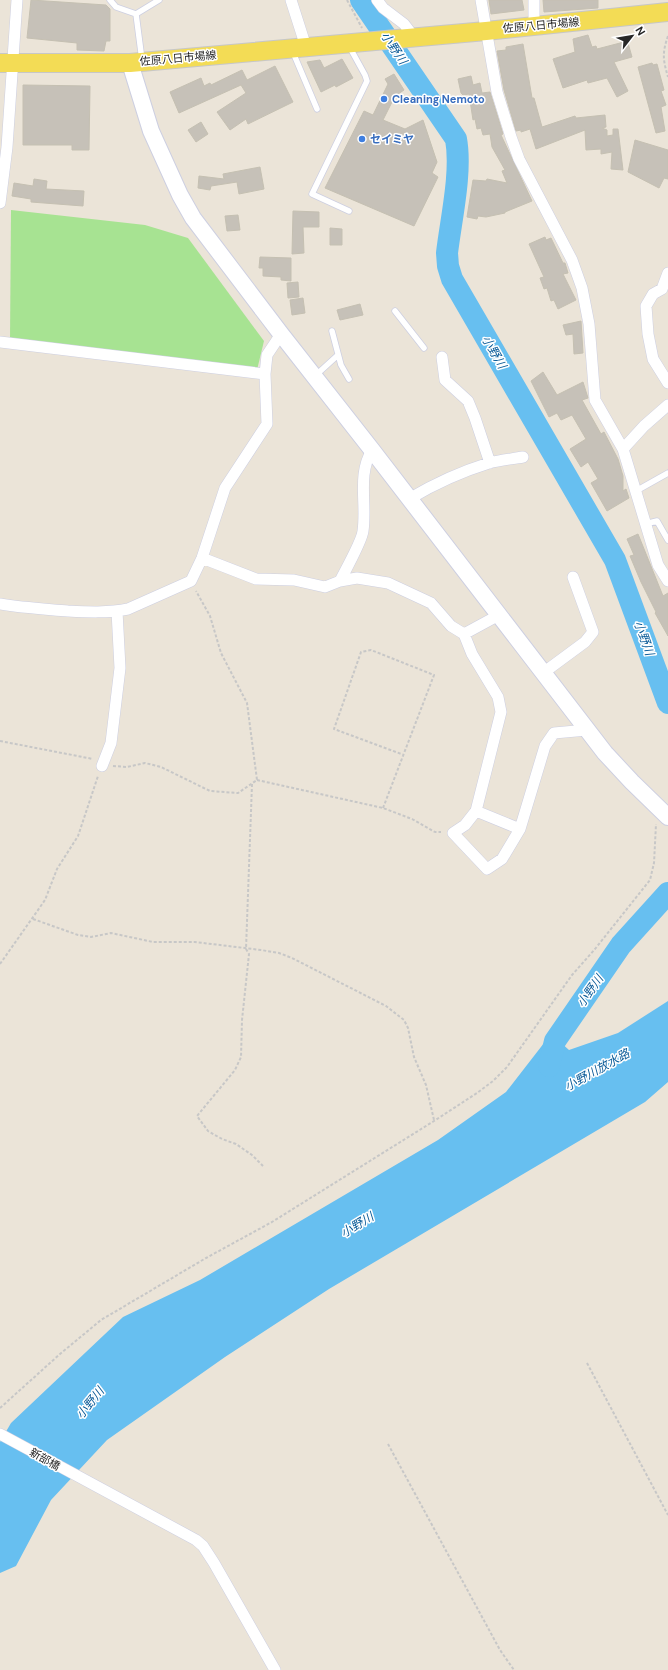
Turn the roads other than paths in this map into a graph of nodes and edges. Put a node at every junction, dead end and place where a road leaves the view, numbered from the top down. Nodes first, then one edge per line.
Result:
1 (17, 0) edge
2 (110, 0) edge
3 (159, 0) edge
4 (291, 0) edge
5 (377, 0) edge
6 (481, 0) edge
7 (534, 0) edge
8 (668, 12) edge
9 (136, 14) junction
10 (534, 26) junction
11 (486, 31) junction
12 (414, 37) junction
13 (355, 38) junction
14 (299, 47) junction
15 (136, 62) junction
16 (6, 63) edge
17 (317, 109) dead end
18 (1, 189) edge
19 (0, 203) edge
20 (349, 211) dead end
21 (668, 273) edge
22 (665, 290) edge
23 (395, 311) dead end
24 (332, 330) dead end
25 (281, 334) junction
26 (0, 342) edge
27 (424, 348) dead end
28 (338, 355) junction
29 (442, 357) dead end
30 (265, 374) junction
31 (314, 376) junction
32 (349, 379) dead end
33 (668, 383) edge
34 (668, 406) edge
35 (622, 449) junction
36 (372, 450) junction
37 (523, 457) dead end
38 (490, 463) junction
39 (668, 473) edge
40 (636, 491) junction
41 (409, 499) junction
42 (645, 524) junction
43 (668, 540) edge
44 (202, 558) junction
45 (573, 577) dead end
46 (340, 581) junction
47 (668, 581) edge
48 (0, 604) edge
49 (117, 611) junction
50 (499, 615) junction
51 (464, 634) junction
52 (543, 673) junction
53 (587, 730) junction
54 (102, 766) road end
55 (476, 811) junction
56 (662, 812) edge
57 (520, 829) junction
58 (0, 1434) edge
59 (275, 1670) edge

1 - 16 street
2 - 9 lane
3 - 9 lane
4 - 14 street
5 - 12 street
6 - 11 street
7 - 10 street
8 - 10 main road, 佐原八日市場線
9 - 15 lane
10 - 11 main road, 佐原八日市場線
11 - 12 main road, 佐原八日市場線
11 - 35 street
12 - 13 main road, 佐原八日市場線
13 - 14 main road, 佐原八日市場線
13 - 20 lane
14 - 15 main road, 佐原八日市場線
14 - 17 lane
15 - 16 main road, 佐原八日市場線
15 - 25 street
16 - 18 street
18 - 19 street
21 - 22 street
22 - 33 street
23 - 27 lane
24 - 28 lane
25 - 30 street
25 - 31 street
26 - 30 street
28 - 31 lane
28 - 32 lane
29 - 38 street
30 - 44 street
31 - 36 street
34 - 35 street
35 - 40 street
36 - 41 street
36 - 46 street
37 - 38 street
38 - 41 street
39 - 40 lane
40 - 42 street
41 - 50 street
42 - 43 lane
42 - 47 street
44 - 46 street
44 - 49 street
45 - 52 street
46 - 51 street
48 - 49 street
49 - 54 street
50 - 51 street
50 - 52 street
51 - 55 street
52 - 53 street
53 - 56 street
53 - 57 street
55 - 57 street
55 - 57 street
58 - 59 street, 新部橋

